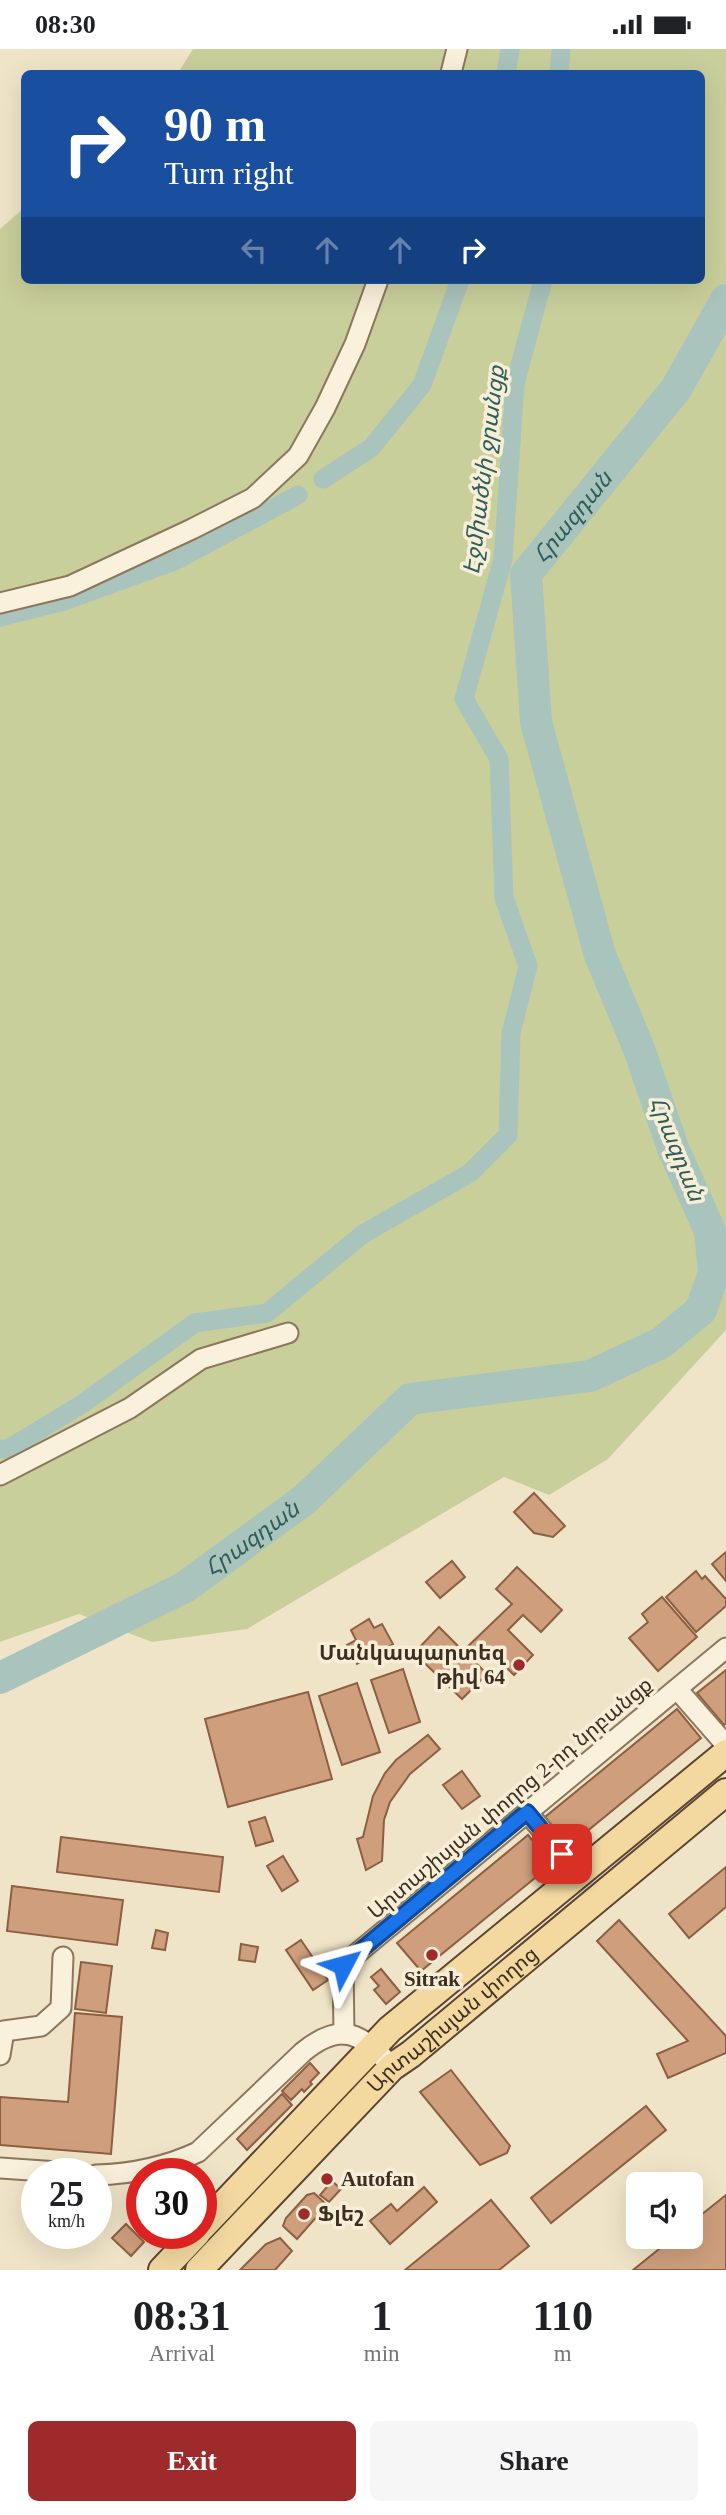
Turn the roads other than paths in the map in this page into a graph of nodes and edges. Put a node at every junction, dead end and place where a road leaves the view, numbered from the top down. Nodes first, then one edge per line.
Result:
1 (457, 49) edge
2 (452, 70) edge
3 (377, 284) edge
4 (0, 603) edge
5 (288, 1333) dead end
6 (0, 1475) edge
7 (726, 1648) edge
8 (677, 1689) junction
9 (726, 1745) edge
10 (726, 1753) edge
11 (726, 1792) edge
12 (527, 1812) junction
13 (579, 1874) junction
14 (63, 1957) dead end
15 (2, 2030) edge
16 (344, 2034) junction
17 (373, 2046) junction
18 (0, 2055) edge
19 (392, 2067) junction
20 (0, 2168) edge
21 (21, 2169) edge
22 (112, 2173) edge
23 (217, 2211) edge
24 (182, 2249) edge
25 (162, 2270) edge
26 (199, 2270) edge

1 - 2 street
3 - 4 street
5 - 6 street
7 - 8 street, Արտաշիսյան փողոց 2-րդ նրբանցք
8 - 9 street
8 - 12 street, Արտաշիսյան փողոց 2-րդ նրբանցք
10 - 13 main road, Արտաշիսյան փողոց
11 - 19 main road, Արտաշիսյան փողոց
12 - 13 street
12 - 16 street, Արտաշիսյան փողոց 2-րդ նրբանցք
13 - 17 main road, Արտաշիսյան փողոց
14 - 15 street
15 - 18 street
16 - 17 street
16 - 22 street
17 - 19 street
17 - 23 main road, Արտաշիսյան փողոց
19 - 26 main road, Արտաշիսյան փողոց
20 - 21 street
24 - 25 main road

